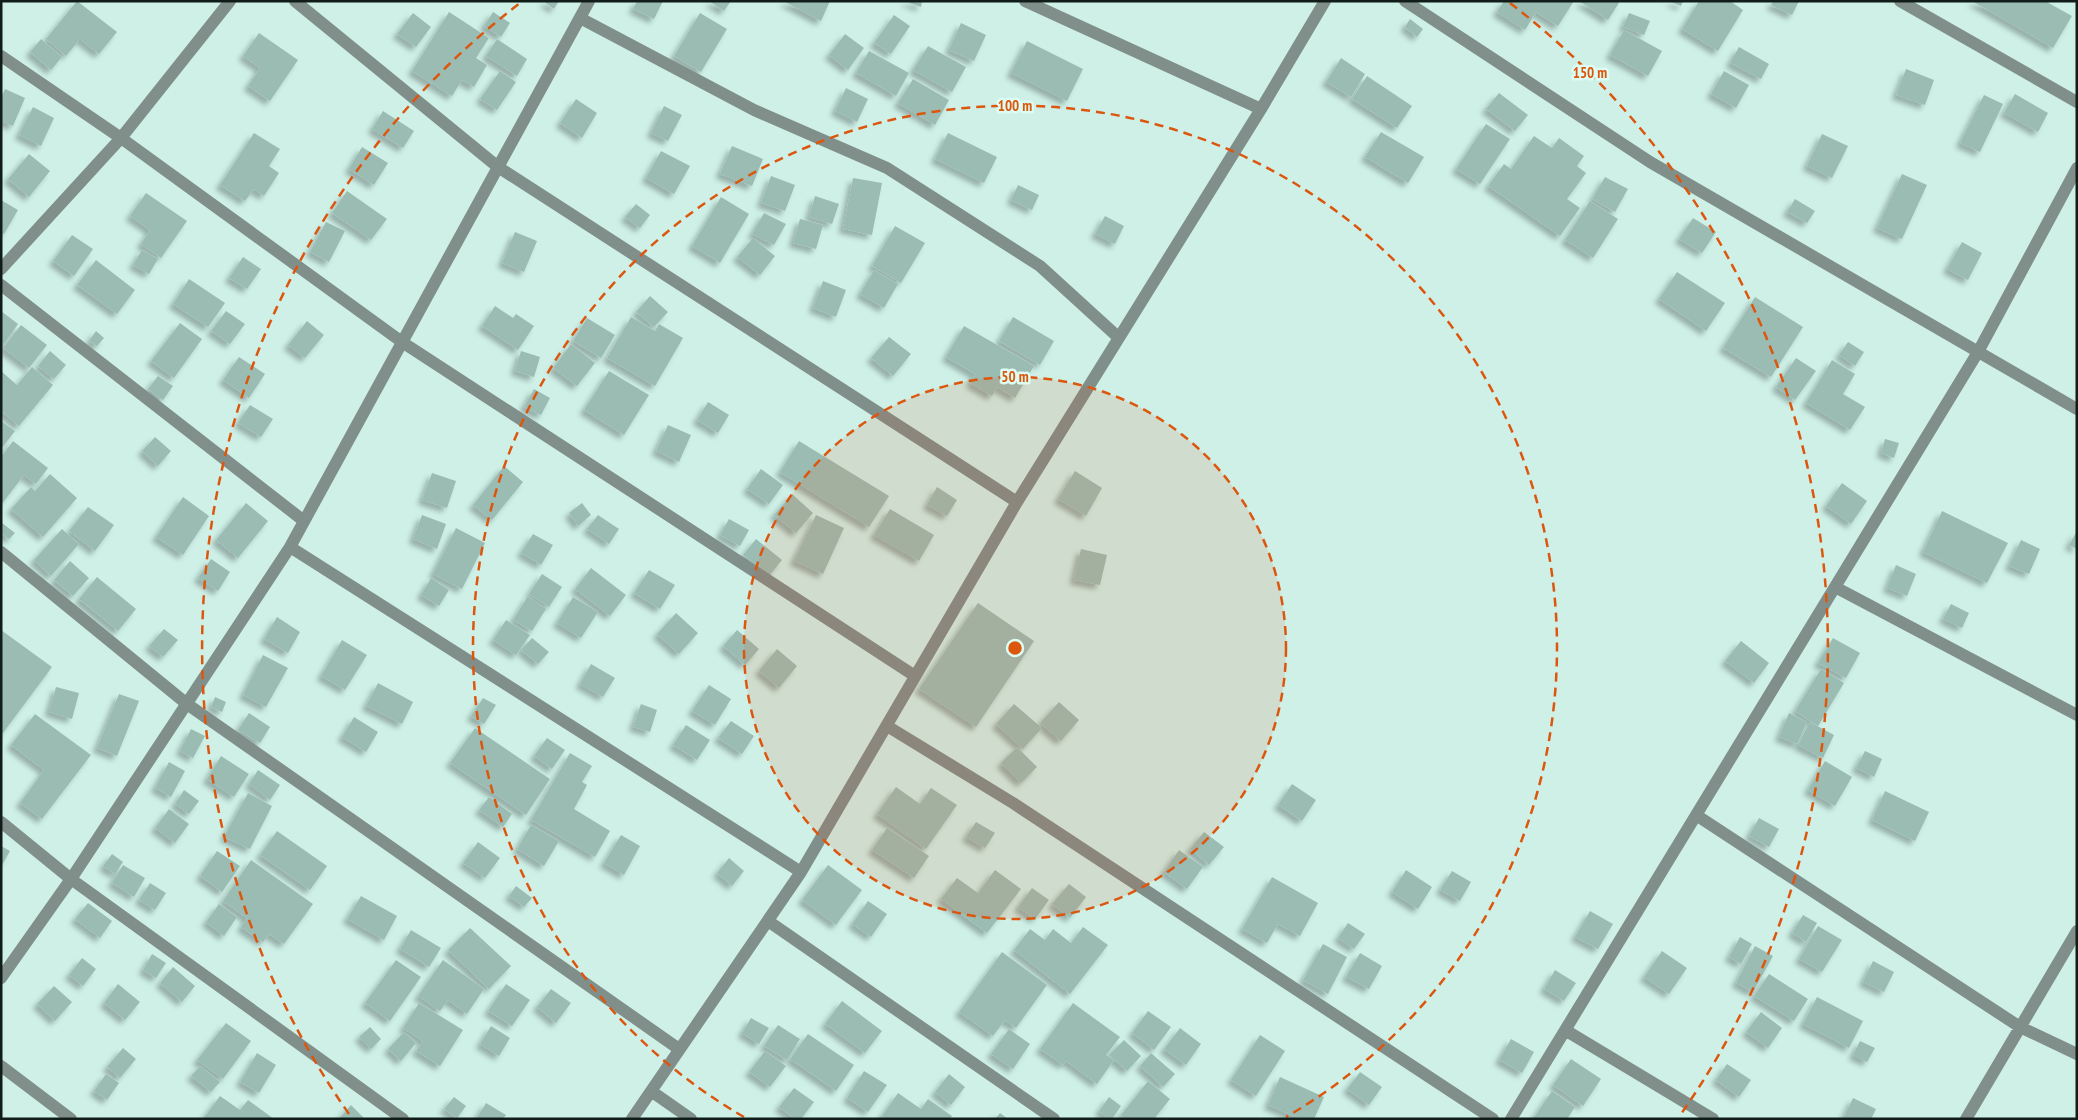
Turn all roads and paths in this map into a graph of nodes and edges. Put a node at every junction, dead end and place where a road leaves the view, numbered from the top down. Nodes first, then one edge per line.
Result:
1 (230, 1) edge
2 (295, 1) edge
3 (589, 1) edge
4 (1025, 1) edge
5 (1325, 1) edge
6 (1405, 1) edge
7 (1900, 1) edge
8 (580, 18) junction
9 (1, 56) edge
10 (2077, 102) edge
11 (1261, 109) junction
12 (121, 138) junction
13 (498, 167) junction
14 (2077, 168) edge
15 (1, 269) edge
16 (1, 285) edge
17 (1119, 338) junction
18 (402, 342) junction
19 (1978, 352) junction
20 (2077, 409) edge
21 (1017, 502) junction
22 (304, 522) junction
23 (290, 547) junction
24 (1, 552) edge
25 (1835, 586) junction
26 (915, 676) junction
27 (187, 704) junction
28 (2077, 715) edge
29 (887, 726) junction
30 (1696, 815) junction
31 (1, 822) edge
32 (801, 872) junction
33 (71, 879) junction
34 (768, 921) junction
35 (2077, 931) edge
36 (1, 978) edge
37 (2020, 1027) junction
38 (1565, 1030) junction
39 (679, 1049) junction
40 (2077, 1054) edge
41 (1, 1066) edge
42 (651, 1091) junction
43 (70, 1119) edge
44 (403, 1119) edge
45 (632, 1119) edge
46 (691, 1119) edge
47 (1054, 1119) edge
48 (1492, 1119) edge
49 (1511, 1119) edge
50 (1713, 1119) edge
51 (1966, 1119) edge

1 - 12 street
2 - 13 street
3 - 8 street
4 - 11 street
5 - 11 street
6 - 19 street
7 - 10 street
8 - 13 street
8 - 17 street
9 - 12 street
11 - 17 street
12 - 15 street
12 - 18 street
13 - 18 street
13 - 21 street
14 - 19 street
16 - 22 street
17 - 21 street
18 - 22 street
18 - 26 street
19 - 20 street
19 - 25 street
21 - 26 street
22 - 23 street
23 - 27 street
23 - 32 street
24 - 27 street
25 - 28 street
25 - 30 street
26 - 29 street
27 - 33 street
27 - 39 street
29 - 32 street
29 - 48 street
30 - 37 street
30 - 38 street
31 - 33 street
32 - 34 street
33 - 36 street
33 - 44 street
34 - 39 street
34 - 47 street
35 - 37 street
37 - 40 street
37 - 51 street
38 - 49 street
38 - 50 street
39 - 42 street
41 - 43 street
42 - 45 street
42 - 46 street

